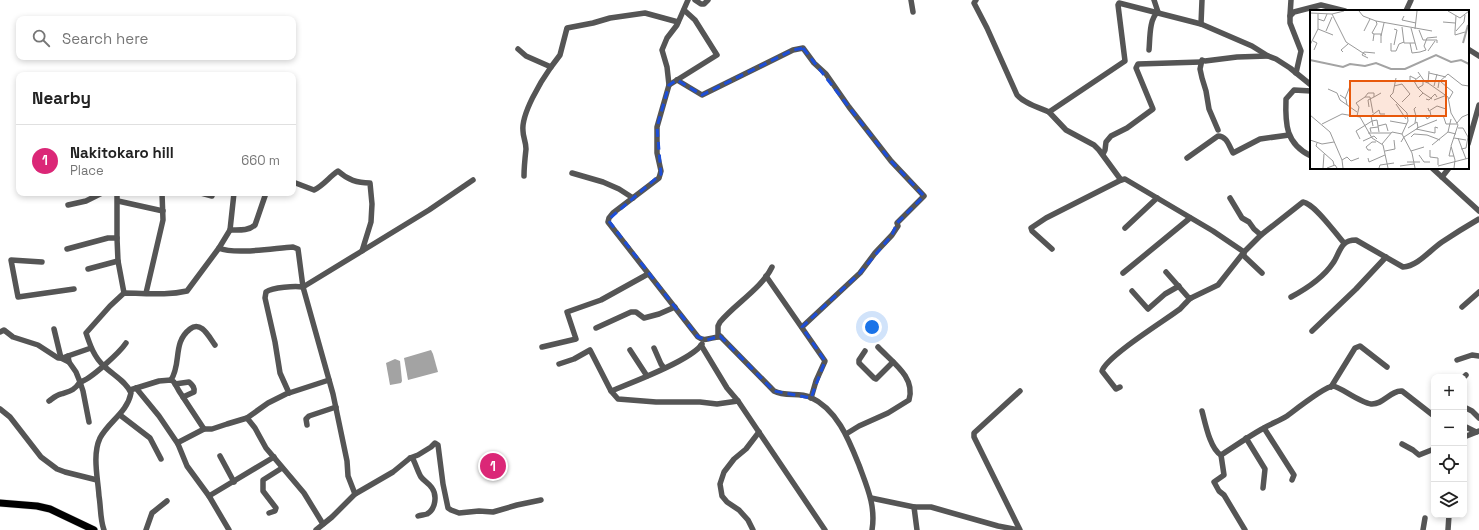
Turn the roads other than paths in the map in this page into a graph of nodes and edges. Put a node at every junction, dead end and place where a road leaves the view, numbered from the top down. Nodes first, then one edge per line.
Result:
1 (687, 0) edge
2 (695, 0) edge
3 (708, 0) edge
4 (911, 0) edge
5 (976, 0) edge
6 (1154, 0) edge
7 (1202, 0) edge
8 (1291, 0) edge
9 (1412, 0) edge
10 (1321, 3) edge
11 (684, 10) junction
12 (1342, 10) edge
13 (1407, 10) edge
14 (913, 12) dead end
15 (1158, 12) junction
16 (1290, 16) junction
17 (678, 22) junction
18 (1201, 24) junction
19 (518, 49) dead end
20 (1149, 50) dead end
21 (1469, 50) edge
22 (1268, 56) junction
23 (1479, 56) edge
24 (1201, 62) junction
25 (551, 67) junction
26 (1296, 73) junction
27 (677, 80) junction
28 (669, 84) junction
29 (1310, 84) edge
30 (1310, 91) edge
31 (1479, 105) edge
32 (1049, 112) junction
33 (1218, 130) dead end
34 (1289, 135) junction
35 (1469, 140) edge
36 (1103, 154) junction
37 (1310, 156) edge
38 (1187, 158) dead end
39 (1433, 169) edge
40 (1448, 169) edge
41 (572, 173) dead end
42 (524, 176) dead end
43 (1442, 177) junction
44 (473, 180) dead end
45 (1121, 180) junction
46 (296, 183) edge
47 (96, 196) edge
48 (117, 196) edge
49 (162, 196) edge
50 (234, 196) edge
51 (265, 196) edge
52 (633, 198) junction
53 (1157, 198) junction
54 (1230, 198) dead end
55 (118, 201) junction
56 (68, 205) dead end
57 (163, 211) junction
58 (1479, 211) edge
59 (1190, 218) junction
60 (1479, 219) edge
61 (1125, 228) dead end
62 (230, 230) junction
63 (1261, 235) junction
64 (116, 238) junction
65 (1344, 243) junction
66 (220, 248) junction
67 (67, 249) dead end
68 (1052, 249) dead end
69 (362, 251) junction
70 (1244, 252) junction
71 (1386, 257) junction
72 (118, 261) junction
73 (42, 262) dead end
74 (772, 267) dead end
75 (88, 269) dead end
76 (1166, 272) dead end
77 (1123, 273) dead end
78 (1262, 273) dead end
79 (648, 274) junction
80 (766, 276) junction
81 (1179, 286) junction
82 (303, 287) junction
83 (74, 288) dead end
84 (1132, 291) dead end
85 (1479, 292) edge
86 (124, 293) junction
87 (146, 293) junction
88 (1291, 296) dead end
89 (1191, 298) junction
90 (675, 307) junction
91 (1462, 307) dead end
92 (802, 327) junction
93 (596, 328) dead end
94 (54, 329) dead end
95 (1312, 331) dead end
96 (0, 332) edge
97 (721, 338) junction
98 (702, 342) junction
99 (126, 343) dead end
100 (214, 345) dead end
101 (542, 347) dead end
102 (878, 347) dead end
103 (91, 348) junction
104 (654, 348) dead end
105 (630, 350) dead end
106 (865, 351) dead end
107 (1479, 356) edge
108 (61, 358) junction
109 (69, 359) junction
110 (1457, 360) dead end
111 (893, 362) junction
112 (559, 364) dead end
113 (103, 366) junction
114 (1387, 367) dead end
115 (664, 368) junction
116 (647, 376) junction
117 (329, 380) junction
118 (80, 382) junction
119 (173, 382) junction
120 (1332, 386) junction
121 (1120, 387) dead end
122 (133, 389) junction
123 (611, 391) junction
124 (1020, 391) dead end
125 (289, 393) junction
126 (183, 397) junction
127 (811, 398) junction
128 (49, 401) dead end
129 (738, 401) junction
130 (336, 407) junction
131 (1467, 408) edge
132 (0, 409) edge
133 (1202, 411) dead end
134 (1431, 414) edge
135 (120, 415) junction
136 (247, 418) junction
137 (1479, 418) edge
138 (89, 422) dead end
139 (307, 425) dead end
140 (1467, 427) edge
141 (1264, 428) junction
142 (204, 429) junction
143 (758, 432) junction
144 (1478, 432) edge
145 (846, 434) junction
146 (1467, 436) edge
147 (1246, 438) junction
148 (178, 444) junction
149 (1402, 444) dead end
150 (1431, 450) edge
151 (1221, 455) junction
152 (220, 456) dead end
153 (274, 458) junction
154 (410, 458) junction
155 (161, 459) dead end
156 (282, 468) junction
157 (97, 480) junction
158 (1292, 480) dead end
159 (234, 482) junction
160 (1263, 488) dead end
161 (355, 494) junction
162 (209, 496) junction
163 (871, 498) junction
164 (541, 500) dead end
165 (167, 501) dead end
166 (0, 503) edge
167 (914, 506) junction
168 (269, 513) dead end
169 (418, 516) dead end
170 (1425, 518) dead end
171 (1449, 518) edge
172 (323, 524) junction
173 (94, 530) edge
174 (104, 530) edge
175 (146, 530) edge
176 (229, 530) edge
177 (316, 530) edge
178 (753, 530) edge
179 (825, 530) edge
180 (872, 530) edge
181 (917, 530) edge
182 (1020, 530) edge
183 (1245, 530) edge
184 (1424, 530) edge
185 (1448, 530) edge

1 - 11 street
2 - 3 street
4 - 14 street
5 - 32 street
6 - 15 street
7 - 18 street
8 - 16 street
9 - 13 street
10 - 12 street
10 - 16 street
11 - 17 street
11 - 27 street
15 - 18 street
15 - 20 street
15 - 32 street
16 - 26 street
17 - 25 street
17 - 28 street
18 - 22 street
19 - 25 street
21 - 23 street
22 - 24 street
22 - 26 street
24 - 33 street
24 - 36 street
25 - 42 street
26 - 29 street
27 - 28 street
27 - 92 street
28 - 52 street
30 - 34 street
31 - 35 street
32 - 36 street
34 - 37 street
34 - 38 street
36 - 45 street
39 - 43 street
40 - 43 street
41 - 52 street
43 - 58 street
44 - 69 street
45 - 53 street
45 - 68 street
46 - 69 street
47 - 56 street
48 - 55 street
49 - 57 street
50 - 62 street
51 - 62 street
52 - 79 street
53 - 59 street
53 - 61 street
54 - 63 street
55 - 57 street
55 - 64 street
57 - 87 street
59 - 70 street
59 - 77 street
60 - 71 street
62 - 66 street
63 - 65 street
63 - 70 street
64 - 67 street
64 - 72 street
65 - 71 street
65 - 88 street
66 - 82 street
66 - 87 street
69 - 82 street
70 - 78 street
70 - 89 street
71 - 95 street
72 - 75 street
72 - 86 street
73 - 83 street
74 - 80 street
76 - 81 street
79 - 90 street
79 - 101 street
80 - 92 street
80 - 97 street
81 - 84 street
81 - 89 street
82 - 117 street
82 - 125 street
85 - 91 street
86 - 87 street
86 - 103 street
89 - 121 street
90 - 93 street
90 - 98 street
92 - 127 street
94 - 108 street
96 - 108 street
97 - 98 street
97 - 127 street
98 - 115 street
98 - 129 street
99 - 113 street
100 - 119 street
102 - 111 street
103 - 109 street
103 - 113 street
104 - 115 street
105 - 116 street
106 - 111 street
107 - 110 street
108 - 109 street
109 - 118 street
111 - 145 street
112 - 123 street
113 - 118 street
113 - 122 street
114 - 120 street
115 - 116 street
116 - 123 street
117 - 125 street
117 - 130 street
118 - 128 street
118 - 138 street
119 - 122 street
119 - 126 street
119 - 126 street
120 - 134 street
120 - 141 street
122 - 135 street
122 - 148 street
123 - 129 street
124 - 182 street
125 - 136 street
126 - 142 street
127 - 145 street
129 - 143 street
130 - 139 street
130 - 161 street
131 - 137 street
132 - 157 street
133 - 151 street
135 - 155 street
135 - 157 street
136 - 142 street
136 - 153 street
140 - 144 street
141 - 147 street
141 - 158 street
142 - 148 street
143 - 178 street
143 - 179 street
144 - 146 street
145 - 163 street
147 - 151 street
147 - 160 street
148 - 162 street
149 - 150 street
151 - 183 street
152 - 159 street
153 - 156 street
153 - 159 street
154 - 161 street
154 - 164 street
154 - 169 street
156 - 168 street
156 - 172 street
157 - 174 street
159 - 162 street
161 - 172 street
162 - 176 street
163 - 167 street
163 - 180 street
165 - 175 street
166 - 173 main road
167 - 181 street
167 - 182 street
170 - 184 street
171 - 185 street
172 - 177 street

